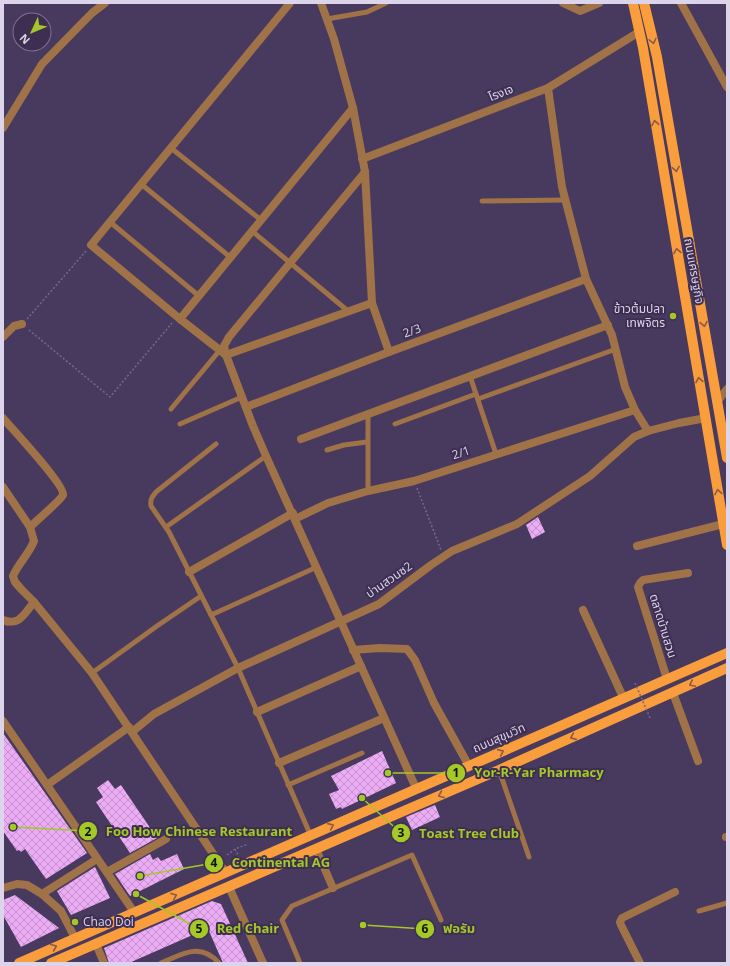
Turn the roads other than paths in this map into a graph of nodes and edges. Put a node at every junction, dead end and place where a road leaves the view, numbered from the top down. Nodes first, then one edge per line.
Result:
1 (105, 3) edge
2 (290, 3) edge
3 (321, 3) edge
4 (386, 3) edge
5 (563, 3) edge
6 (599, 3) edge
7 (633, 3) edge
8 (644, 3) edge
9 (681, 3) edge
10 (327, 19) junction
11 (639, 32) junction
12 (727, 87) edge
13 (548, 88) junction
14 (352, 108) junction
15 (3, 128) edge
16 (171, 148) junction
17 (362, 159) junction
18 (365, 172) junction
19 (141, 184) junction
20 (566, 200) junction
21 (482, 201) dead end
22 (261, 220) junction
23 (110, 222) junction
24 (252, 231) junction
25 (230, 257) junction
26 (290, 262) junction
27 (586, 279) junction
28 (199, 296) junction
29 (372, 303) junction
30 (348, 311) junction
31 (179, 318) junction
32 (22, 324) road end
33 (608, 325) junction
34 (3, 337) edge
35 (616, 349) junction
36 (389, 352) junction
37 (223, 353) junction
38 (470, 376) junction
39 (727, 389) edge
40 (242, 397) junction
41 (477, 397) junction
42 (717, 402) junction
43 (246, 407) junction
44 (171, 409) dead end
45 (635, 410) junction
46 (368, 414) junction
47 (3, 418) edge
48 (706, 418) junction
49 (180, 424) dead end
50 (395, 424) dead end
51 (648, 431) junction
52 (725, 436) edge
53 (301, 439) dead end
54 (367, 442) junction
55 (216, 444) dead end
56 (327, 450) dead end
57 (496, 454) junction
58 (266, 456) junction
59 (727, 458) edge
60 (3, 487) edge
61 (368, 491) junction
62 (294, 516) junction
63 (724, 524) junction
64 (30, 527) junction
65 (166, 527) junction
66 (727, 545) edge
67 (637, 546) dead end
68 (317, 567) junction
69 (189, 572) junction
70 (688, 573) dead end
71 (201, 596) junction
72 (34, 602) junction
73 (583, 610) dead end
74 (211, 615) junction
75 (3, 620) edge
76 (341, 622) junction
77 (353, 650) junction
78 (727, 653) edge
79 (361, 666) junction
80 (238, 668) junction
81 (727, 668) edge
82 (92, 674) junction
83 (667, 679) junction
84 (673, 693) junction
85 (623, 698) junction
86 (256, 712) junction
87 (384, 718) junction
88 (4, 724) edge
89 (130, 729) junction
90 (362, 753) dead end
91 (698, 761) dead end
92 (279, 763) junction
93 (469, 766) junction
94 (499, 770) junction
95 (47, 785) junction
96 (288, 785) junction
97 (416, 788) junction
98 (310, 834) junction
99 (166, 839) dead end
100 (316, 849) junction
101 (529, 857) dead end
102 (97, 859) junction
103 (107, 872) junction
104 (226, 873) junction
105 (229, 887) junction
106 (3, 888) edge
107 (333, 888) junction
108 (675, 892) dead end
109 (42, 894) junction
110 (727, 903) edge
111 (699, 911) dead end
112 (134, 912) junction
113 (441, 920) dead end
114 (75, 938) junction
115 (96, 944) junction
116 (56, 962) edge
117 (19, 963) edge
118 (104, 963) edge
119 (161, 963) edge
120 (219, 963) edge
121 (263, 963) edge
122 (300, 963) edge
123 (640, 963) edge

1 - 15 street
2 - 16 street
3 - 10 street
4 - 10 lane
5 - 6 street
7 - 11 main road, ถนนเศรษฐกิจ
8 -> 42 main road, ถนนเศรษฐกิจ
9 - 12 street
10 - 14 street
11 - 13 street, โรงเจ
48 -> 11 main road, ถนนเศรษฐกิจ
13 - 17 street, โรงเจ
13 - 20 street
14 - 17 street
14 - 22 street
16 - 19 street
16 - 22 lane
17 - 18 street
18 - 26 street
18 - 29 street
19 - 23 street
19 - 25 lane
20 - 21 lane
20 - 27 street
22 - 24 street
23 - 28 lane
23 - 31 street
24 - 25 street
24 - 26 lane
25 - 28 street
26 - 30 lane
26 - 37 street
27 - 33 street
27 - 36 street, 2/3
28 - 31 street
29 - 30 street
29 - 36 street
30 - 37 street
31 - 37 street
32 - 34 street
33 - 35 street
33 - 38 street
35 - 41 lane
35 - 45 street
36 - 43 street, 2/3
37 - 40 street
37 - 44 lane
38 - 41 lane
38 - 46 street
39 - 42 street
40 - 43 street
40 - 49 lane
41 - 50 lane
41 - 57 lane
42 - 52 main road, ถนนเศรษฐกิจ
43 - 58 street
45 - 51 street
45 - 57 street, 2/1
46 - 53 street
46 - 54 lane
47 - 64 street
48 - 51 street, บ่านสวนซ2
63 -> 48 main road, ถนนเศรษฐกิจ
51 - 76 street, บ่านสวนซ2
52 - 59 main road, ถนนเศรษฐกิจ
54 - 56 lane
54 - 61 lane
55 - 65 lane
57 - 61 street, 2/1
58 - 62 street
58 - 65 lane
60 - 64 street
61 - 62 street, 2/1
62 - 68 street
62 - 69 street, 2/1
63 - 66 main road, ถนนเศรษฐกิจ
63 - 67 street
64 - 72 street
65 - 69 lane
68 - 74 lane
68 - 76 street
69 - 71 lane
70 - 83 street, ตลาดบ้านสวน
71 - 74 lane
71 - 82 lane
72 - 75 street
72 - 82 street
73 - 85 street
74 - 80 lane
76 - 77 street
76 - 80 street, บ่านสวนซ2
77 - 79 street
77 - 93 street
78 - 83 main road, ถนนสุขุมวิท
79 - 86 street
79 - 87 street
80 - 86 lane
80 - 89 street, บ่านสวนซ2
81 -> 84 main road
82 - 89 street
83 - 85 main road, ถนนสุขุมวิท
84 - 91 street
84 -> 94 main road
93 -> 85 main road, ถนนสุขุมวิท
86 - 92 lane
87 - 92 street
87 - 97 street
88 - 95 street
89 - 95 street, บ่านสวนซ2
89 - 104 street
90 - 96 lane
92 - 96 lane
93 - 97 main road, ถนนสุขุมวิท
94 -> 100 main road
94 - 101 lane
95 - 102 street
96 - 98 lane
98 -> 97 main road, ถนนสุขุมวิท
98 - 104 main road, ถนนสุขุมวิท
99 - 103 street
100 - 105 main road
100 - 107 street
102 - 103 street
102 - 109 street
103 - 112 street
104 - 105 main road
112 -> 104 main road, ถนนสุขุมวิท
105 - 115 main road
105 - 121 street
106 - 109 street
107 - 113 lane
107 - 122 lane
108 - 123 street
109 - 114 street
110 - 111 lane
112 - 114 main road, ถนนสุขุมวิท
117 -> 114 main road, ถนนสุขุมวิท
115 - 116 main road
115 - 118 street
119 - 120 lane

